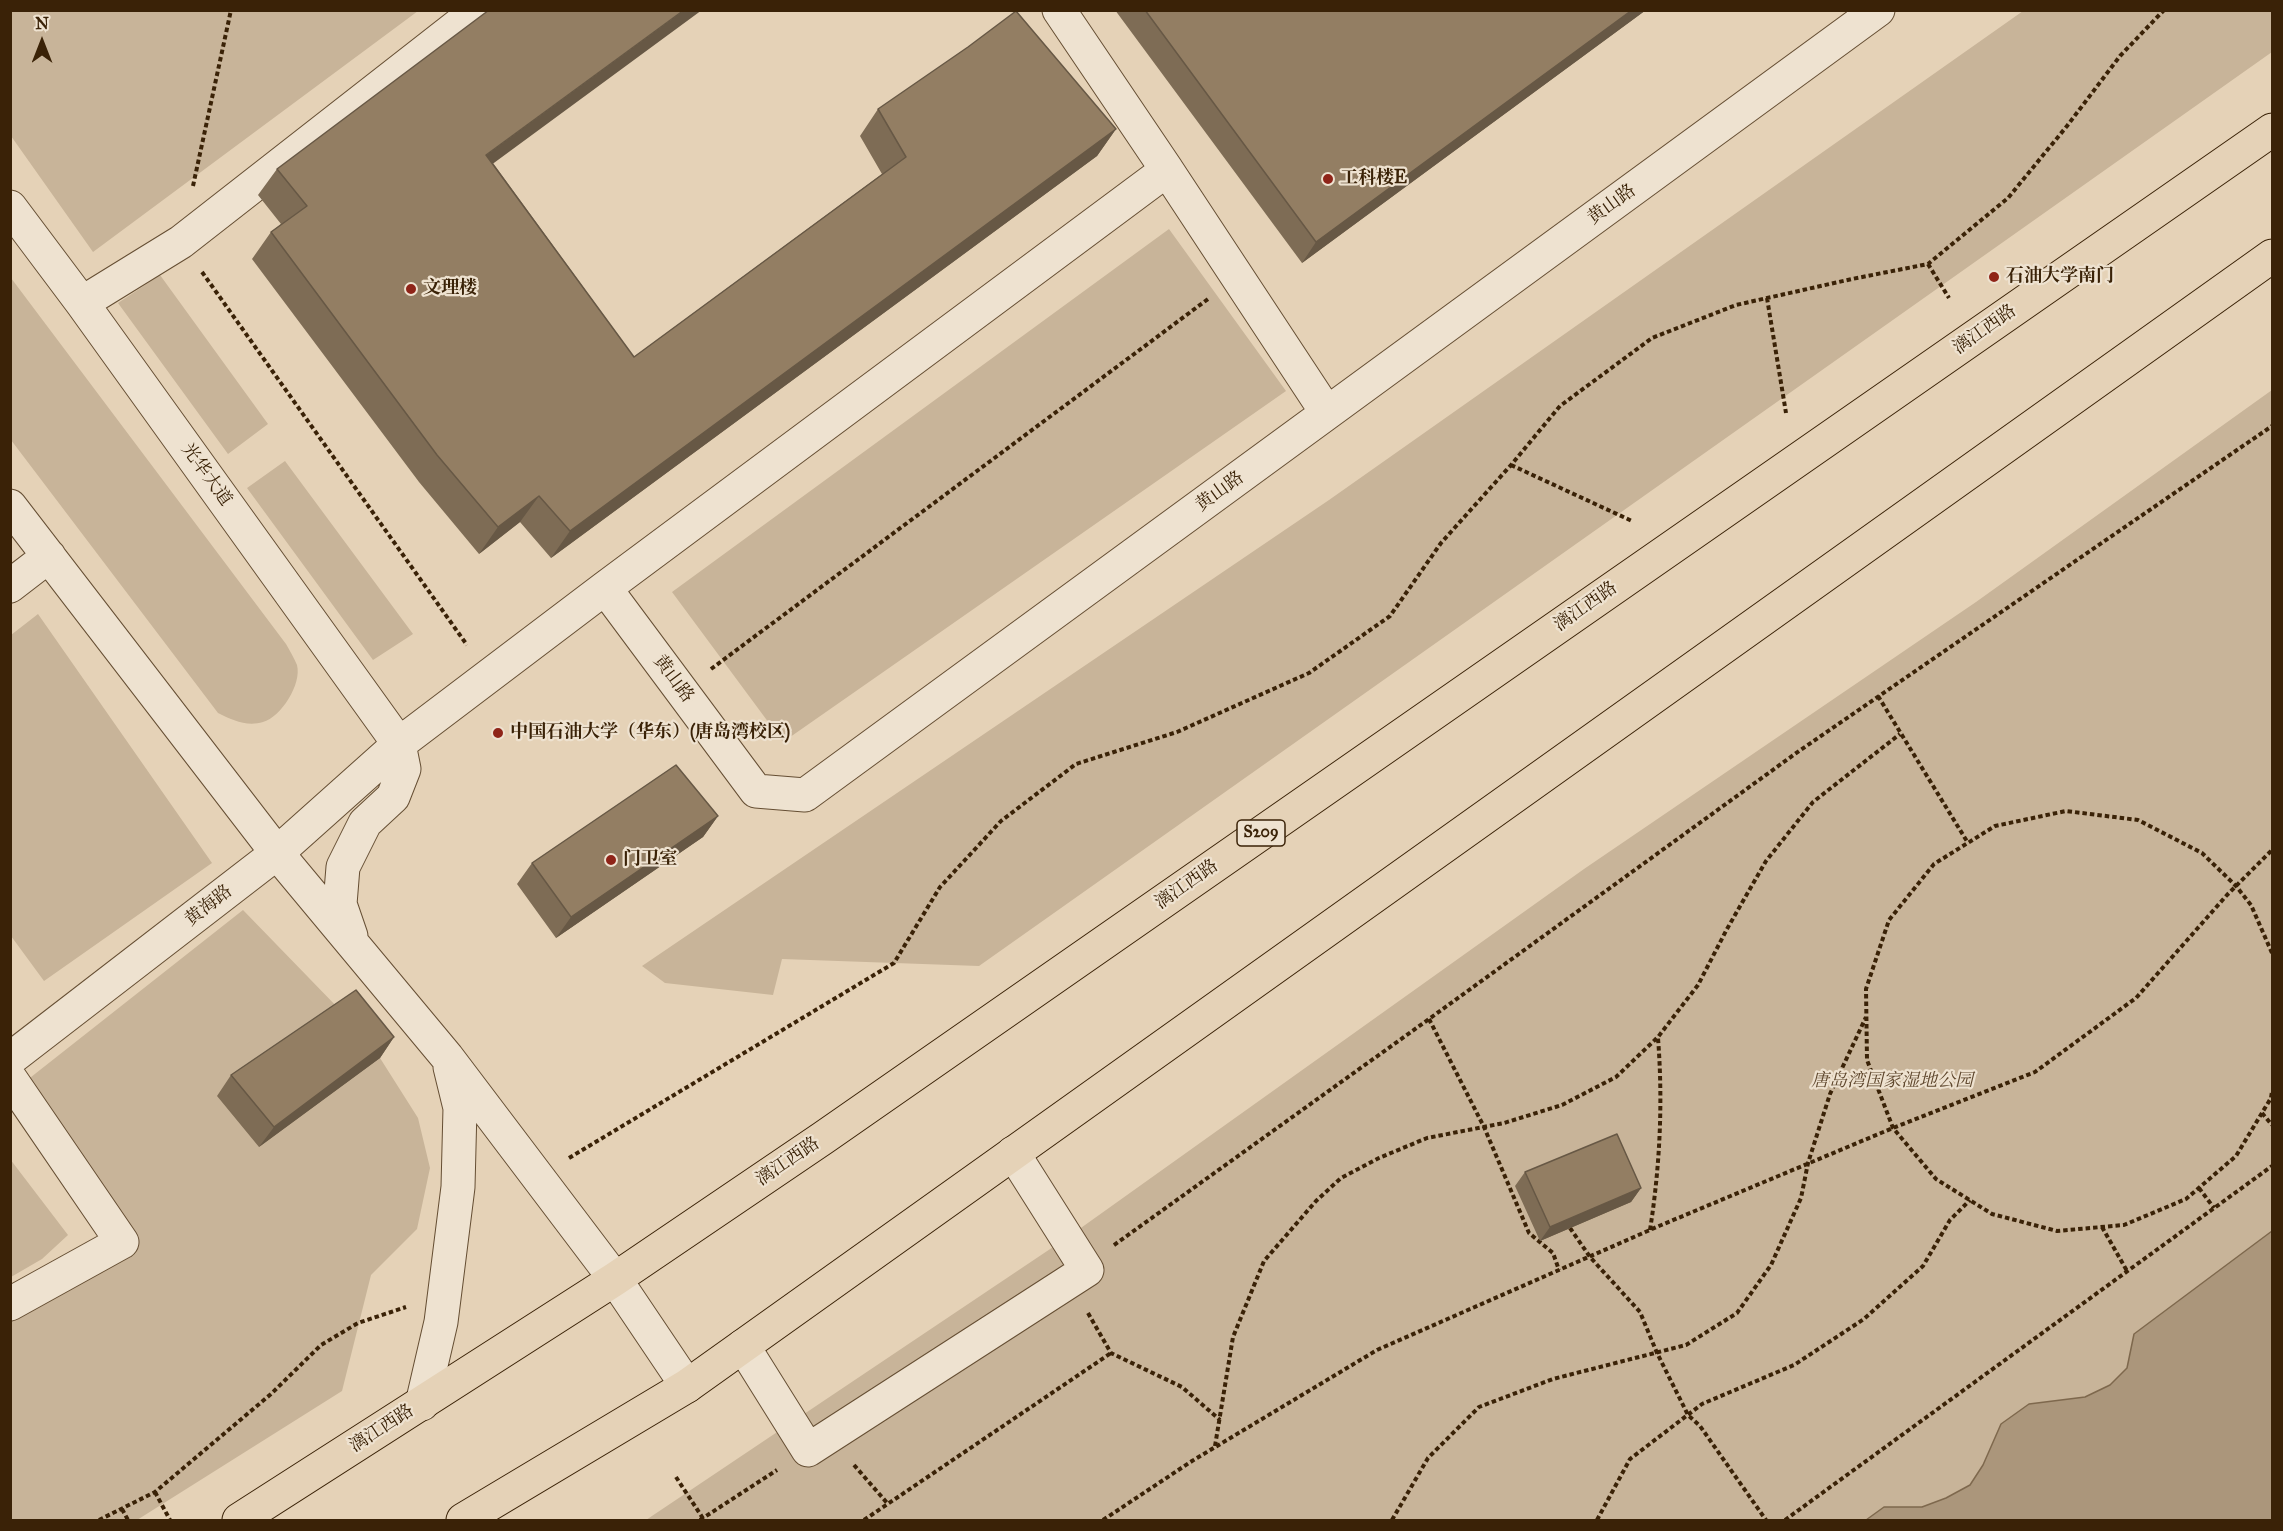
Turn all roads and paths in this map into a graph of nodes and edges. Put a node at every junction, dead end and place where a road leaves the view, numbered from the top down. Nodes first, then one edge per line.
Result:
1 (231, 10) edge
2 (478, 10) edge
3 (1059, 10) edge
4 (1878, 10) edge
5 (2164, 10) edge
6 (2272, 130) edge
7 (1167, 170) junction
8 (10, 207) edge
9 (181, 242) junction
10 (2272, 255) edge
11 (1928, 264) junction
12 (1237, 277) junction
13 (1767, 298) junction
14 (1949, 298) dead end
15 (82, 303) junction
16 (1327, 413) junction
17 (1786, 413) dead end
18 (2272, 426) edge
19 (1511, 465) junction
20 (10, 506) edge
21 (1632, 521) dead end
22 (49, 556) junction
23 (10, 586) edge
24 (605, 588) junction
25 (490, 676) junction
26 (681, 690) junction
27 (1878, 696) junction
28 (1900, 734) junction
29 (399, 744) junction
30 (1968, 843) junction
31 (2272, 850) edge
32 (277, 853) junction
33 (2236, 886) junction
34 (354, 946) junction
35 (2272, 953) edge
36 (1866, 1017) junction
37 (1429, 1020) junction
38 (1658, 1037) junction
39 (447, 1057) junction
40 (10, 1059) edge
41 (10, 1078) edge
42 (2272, 1091) edge
43 (2262, 1113) junction
44 (2272, 1125) edge
45 (1484, 1127) junction
46 (1893, 1128) junction
47 (1013, 1153) junction
48 (1808, 1163) junction
49 (2272, 1166) edge
50 (538, 1177) junction
51 (2199, 1188) junction
52 (1970, 1200) junction
53 (2214, 1208) junction
54 (2103, 1227) junction
55 (1570, 1228) edge
56 (1650, 1230) junction
57 (1590, 1257) junction
58 (1559, 1270) junction
59 (2127, 1271) junction
60 (1078, 1276) junction
61 (615, 1279) junction
62 (444, 1295) junction
63 (10, 1304) edge
64 (743, 1346) junction
65 (1111, 1353) junction
66 (1657, 1353) junction
67 (687, 1386) junction
68 (422, 1404) junction
69 (1688, 1415) junction
70 (1220, 1420) junction
71 (1215, 1447) junction
72 (808, 1450) junction
73 (676, 1477) dead end
74 (155, 1492) junction
75 (888, 1504) junction
76 (122, 1509) junction
77 (703, 1520) edge
78 (99, 1521) edge
79 (128, 1521) edge
80 (170, 1521) edge
81 (239, 1521) edge
82 (463, 1521) edge
83 (864, 1521) edge
84 (1103, 1521) edge
85 (1392, 1521) edge
86 (1597, 1521) edge
87 (1766, 1521) edge
88 (1785, 1521) edge

1 - 9 path
2 - 9 street
3 - 7 street
4 - 16 street, 黄山路
5 - 11 path
6 - 61 main road, 漓江西路 / S209
7 - 12 street
7 - 24 street, 黄海路
8 - 15 street, 光华大道
9 - 15 street
9 - 25 path
10 - 47 main road
11 - 13 path
11 - 14 path
12 - 16 street
12 - 26 path
13 - 17 path
13 - 19 path
15 - 29 street, 光华大道
16 - 26 street, 黄山路
18 - 27 path
19 - 21 path
19 - 50 path
20 - 22 street
22 - 23 street
22 - 32 street
24 - 25 street, 黄海路
24 - 26 street, 黄山路
25 - 29 street, 黄海路
27 - 28 path
27 - 37 path
28 - 30 path
28 - 38 path
29 - 32 street, 黄海路
29 - 34 street
30 - 33 path
30 - 36 path
31 - 33 path
32 - 34 street
32 - 40 street, 黄海路
33 - 35 path
33 - 46 path
34 - 39 street
36 - 46 path
36 - 48 path
37 - 45 path
37 - 60 path
38 - 45 path
38 - 56 path
39 - 50 street
39 - 62 street
41 - 63 street
42 - 43 path
43 - 44 path
43 - 51 path
45 - 58 path
45 - 70 path
46 - 48 path
46 - 52 path
47 - 60 street
47 - 64 main road
48 - 56 path
48 - 66 path
49 - 53 path
50 - 61 street
51 - 53 path
51 - 54 path
52 - 54 path
52 - 69 path
53 - 59 path
54 - 59 path
55 - 57 path
56 - 57 path
57 - 58 path
57 - 66 path
58 - 71 path
59 - 88 path
60 - 65 path
60 - 72 street
61 - 67 street
61 - 68 main road, 漓江西路 / S209
62 - 68 street
62 - 74 path
64 - 67 main road
64 - 72 street
65 - 70 path
65 - 75 path
66 - 69 path
66 - 85 path
67 - 82 main road
68 - 81 main road, 漓江西路 / S209
69 - 86 path
69 - 87 path
70 - 71 path
71 - 84 path
72 - 75 path
72 - 77 path
73 - 77 path
74 - 76 path
74 - 80 path
75 - 83 path
76 - 78 path
76 - 79 path

